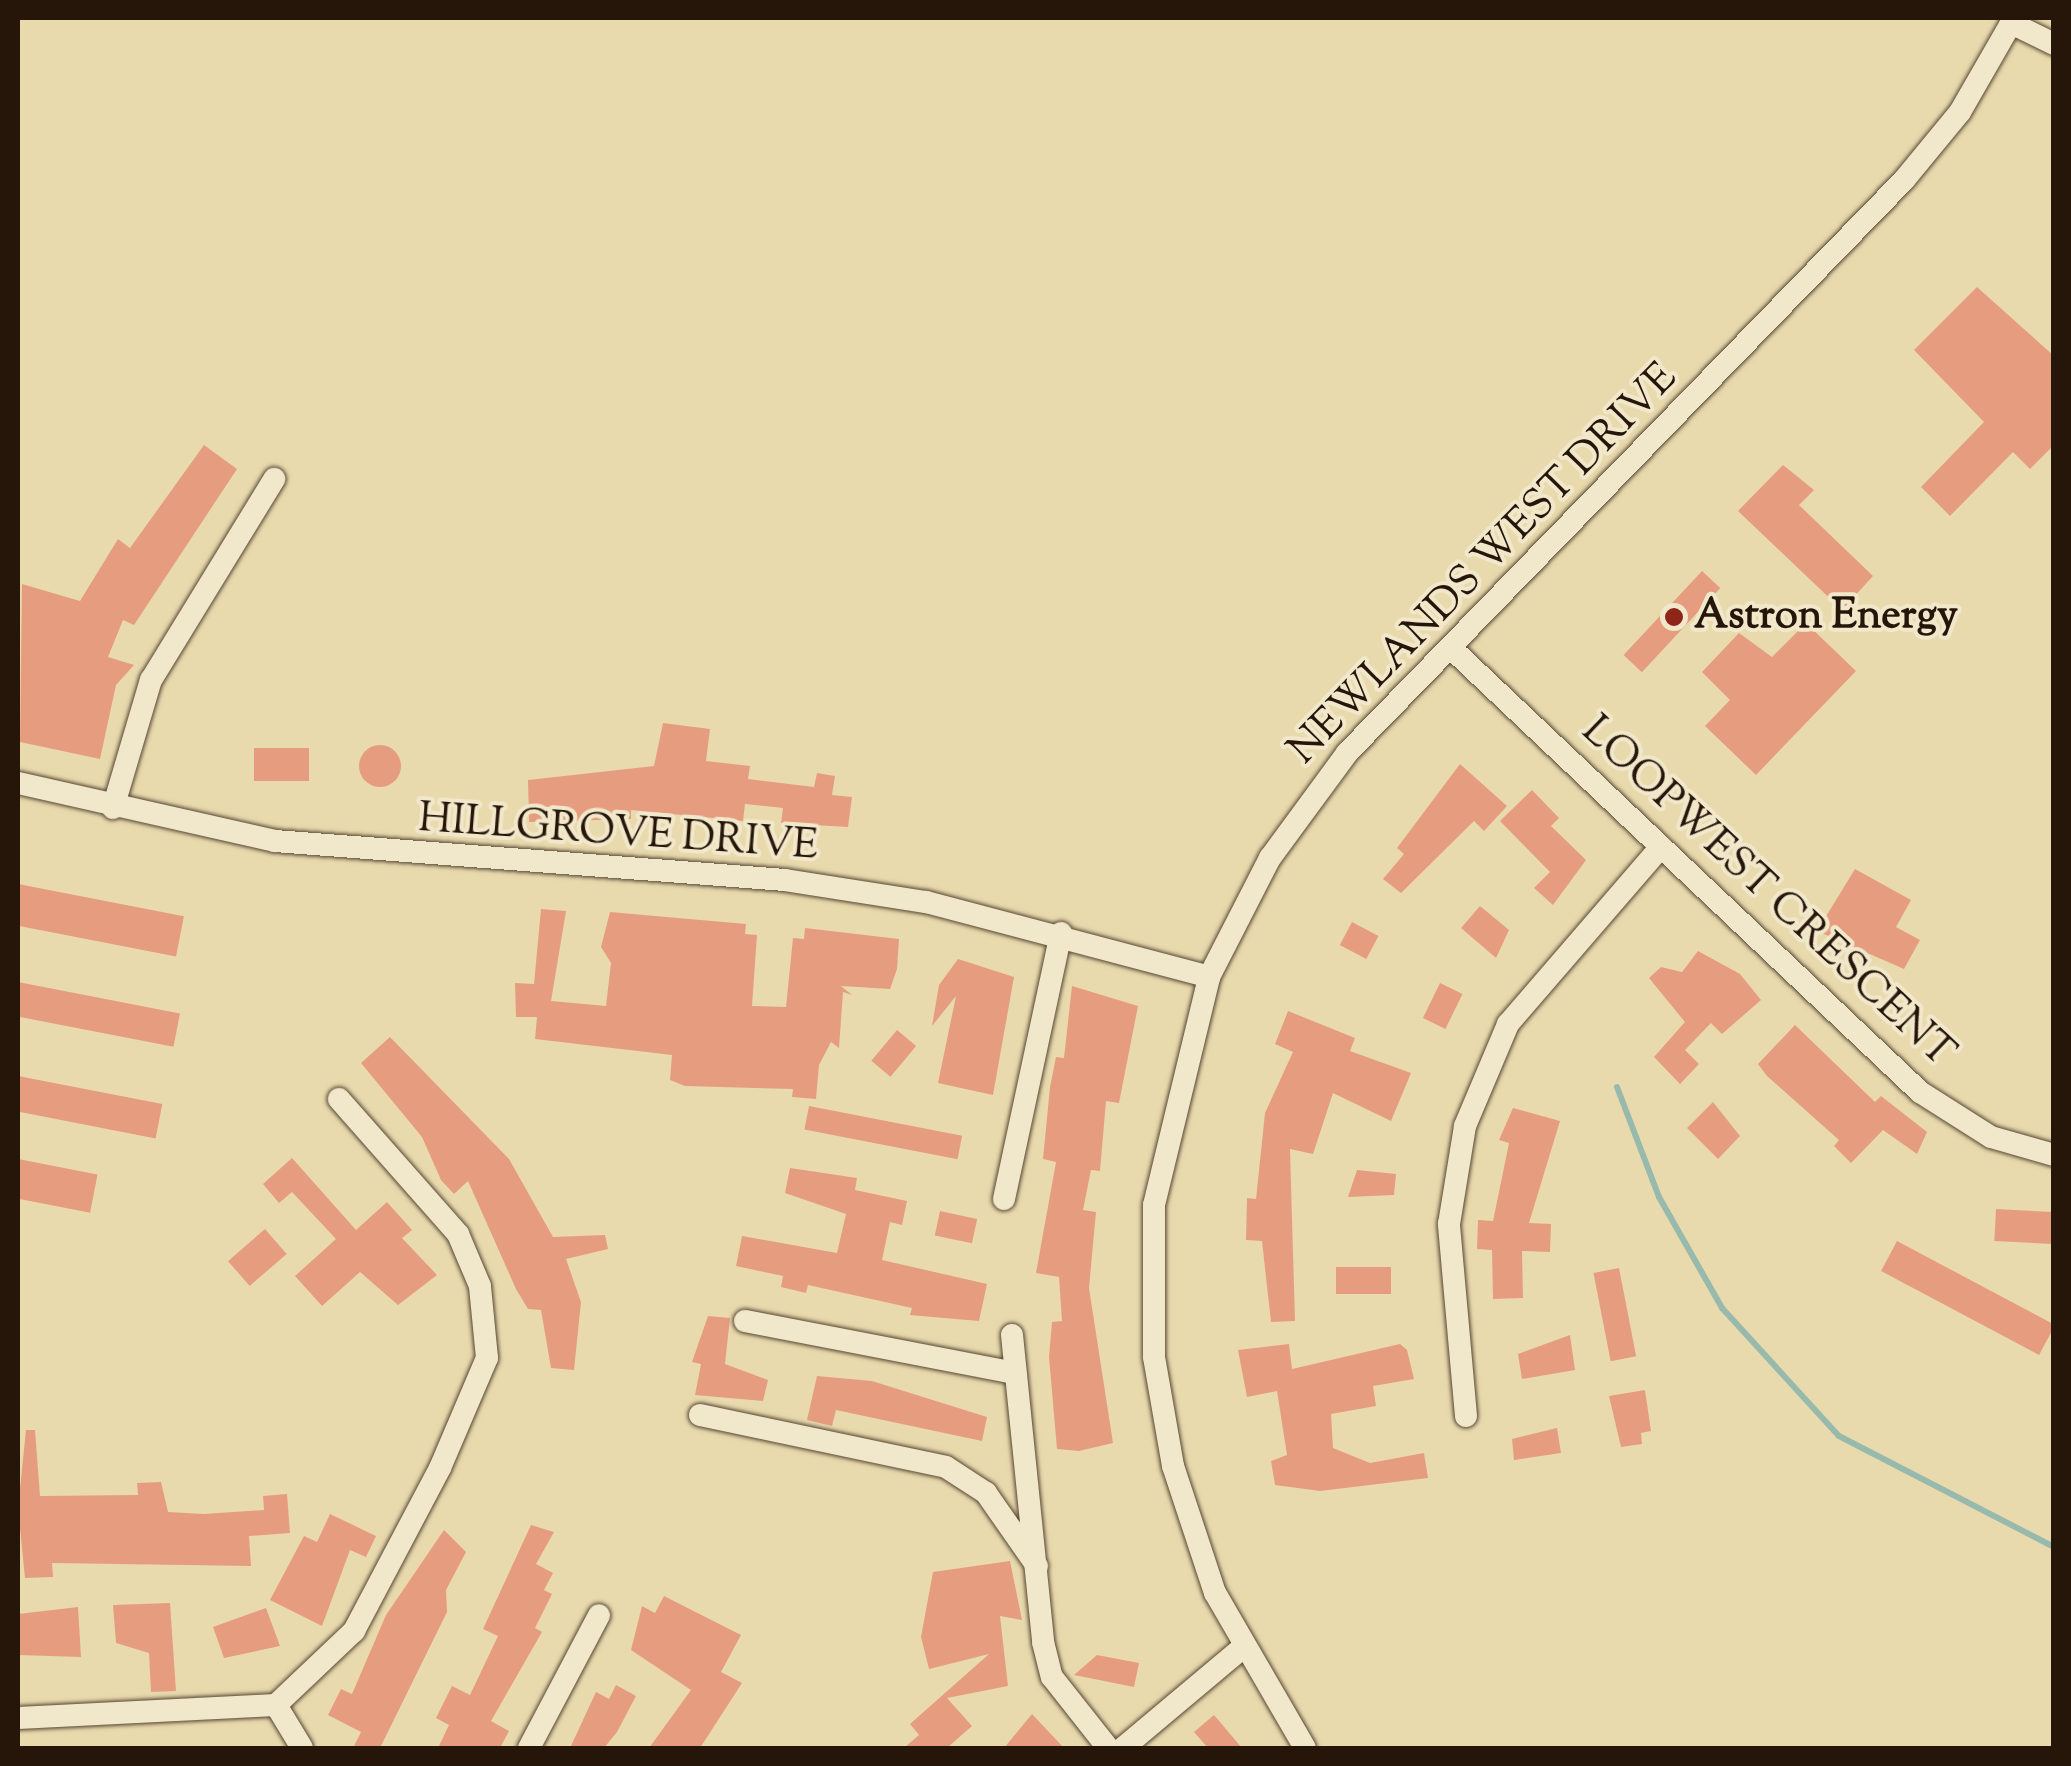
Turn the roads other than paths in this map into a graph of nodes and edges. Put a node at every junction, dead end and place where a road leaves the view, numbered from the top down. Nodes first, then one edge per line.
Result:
1 (2012, 20) edge
2 (2054, 44) edge
3 (274, 478) dead end
4 (1451, 648) junction
5 (18, 783) edge
6 (114, 808) junction
7 (1660, 846) junction
8 (1061, 934) junction
9 (1208, 977) junction
10 (340, 1098) dead end
11 (2054, 1155) edge
12 (1004, 1199) dead end
13 (745, 1321) dead end
14 (1012, 1335) dead end
15 (1015, 1373) junction
16 (700, 1414) dead end
17 (1466, 1416) dead end
18 (1037, 1566) junction
19 (599, 1615) dead end
20 (1241, 1648) junction
21 (276, 1705) junction
22 (18, 1718) edge
23 (302, 1748) edge
24 (529, 1748) edge
25 (1108, 1748) edge
26 (1123, 1748) edge
27 (1305, 1748) edge

1 - 2 street
1 - 4 street, NEWLANDS WEST DRIVE
3 - 6 street
4 - 7 street, LOOPWEST CRESCENT
4 - 9 street, NEWLANDS WEST DRIVE
5 - 6 street, HILLGROVE DRIVE
6 - 8 street, HILLGROVE DRIVE
7 - 11 street, LOOPWEST CRESCENT
7 - 17 street
8 - 9 street, HILLGROVE DRIVE
8 - 12 street
9 - 20 street, NEWLANDS WEST DRIVE
10 - 21 street
13 - 15 street
14 - 15 street
15 - 18 street
16 - 18 street
18 - 25 street
19 - 24 street
20 - 26 street
20 - 27 street, NEWLANDS WEST DRIVE
21 - 22 street
21 - 23 street

